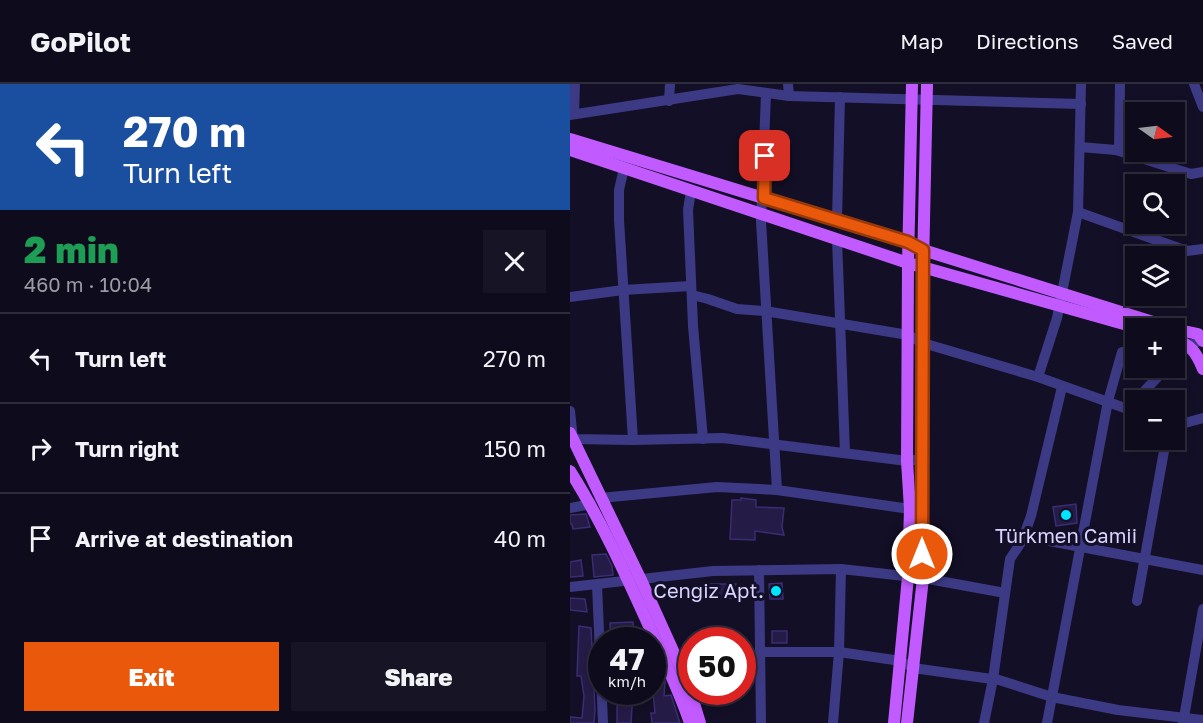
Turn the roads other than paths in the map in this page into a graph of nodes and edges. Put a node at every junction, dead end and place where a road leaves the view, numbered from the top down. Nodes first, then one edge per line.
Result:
1 (575, 84) edge
2 (670, 84) edge
3 (788, 84) edge
4 (912, 84) edge
5 (927, 84) edge
6 (1081, 84) edge
7 (1120, 84) edge
8 (1194, 84) edge
9 (740, 86) edge
10 (766, 94) junction
11 (789, 96) junction
12 (840, 97) junction
13 (927, 100) junction
14 (669, 101) junction
15 (912, 101) junction
16 (1081, 104) junction
17 (1203, 107) edge
18 (572, 114) edge
19 (570, 139) edge
20 (1080, 147) junction
21 (570, 150) edge
22 (1119, 150) junction
23 (624, 168) junction
24 (1203, 172) edge
25 (691, 190) junction
26 (764, 198) junction
27 (1078, 212) junction
28 (762, 214) junction
29 (837, 220) junction
30 (837, 239) junction
31 (908, 242) junction
32 (1203, 249) edge
33 (923, 250) junction
34 (908, 263) junction
35 (923, 266) junction
36 (623, 290) junction
37 (692, 290) junction
38 (570, 297) edge
39 (1061, 300) junction
40 (765, 311) junction
41 (1131, 318) edge
42 (1125, 323) edge
43 (839, 324) junction
44 (1185, 331) edge
45 (908, 336) junction
46 (1203, 340) edge
47 (923, 342) junction
48 (1185, 342) edge
49 (1188, 345) junction
50 (1185, 348) edge
51 (1122, 352) dead end
52 (1203, 369) edge
53 (1038, 377) junction
54 (1157, 378) edge
55 (1062, 387) junction
56 (1147, 390) edge
57 (1108, 401) junction
58 (1125, 404) edge
59 (570, 411) edge
60 (1203, 418) edge
61 (1185, 423) edge
62 (571, 436) edge
63 (703, 439) junction
64 (633, 440) junction
65 (774, 443) junction
66 (1164, 450) edge
67 (845, 453) junction
68 (922, 459) junction
69 (907, 461) junction
70 (570, 471) edge
71 (777, 490) junction
72 (596, 501) junction
73 (570, 508) edge
74 (910, 509) junction
75 (1023, 537) junction
76 (1080, 548) junction
77 (1143, 559) junction
78 (841, 569) junction
79 (759, 570) junction
80 (1203, 570) edge
81 (908, 577) junction
82 (923, 578) junction
83 (635, 580) junction
84 (597, 585) junction
85 (570, 588) edge
86 (1005, 593) junction
87 (1137, 601) dead end
88 (1203, 609) edge
89 (761, 652) junction
90 (839, 652) junction
91 (902, 661) junction
92 (914, 668) junction
93 (993, 679) junction
94 (1052, 697) junction
95 (1203, 720) edge
96 (1183, 721) edge
97 (603, 723) edge
98 (690, 723) edge
99 (700, 723) edge
100 (761, 723) edge
101 (833, 723) edge
102 (894, 723) edge
103 (907, 723) edge
104 (984, 723) edge
105 (1047, 723) edge

1 - 18 street
2 - 14 street
3 - 11 street
4 - 15 main road
5 - 13 main road
6 - 16 street
7 - 22 street
8 - 17 street
9 - 10 street
9 - 14 street
10 - 11 street
10 - 26 street
11 - 12 street
12 - 15 street
12 - 29 street
13 - 15 street
13 - 16 street
13 - 33 main road
14 - 18 street
15 - 31 main road
16 - 20 street
19 - 26 main road
20 - 22 street
20 - 27 street
21 - 23 main road
22 - 24 street
23 - 25 main road
23 - 36 street
25 - 28 main road
25 - 37 street
26 - 28 street
26 - 29 main road
27 - 32 street
27 - 39 street
28 - 30 main road
28 - 40 street
29 - 31 main road
30 - 34 main road
30 - 43 street
31 - 33 main road
31 - 34 main road
33 - 35 main road
33 - 39 main road
34 - 35 main road
34 - 45 main road
35 - 39 main road
35 - 47 main road
36 - 37 street
36 - 38 street
36 - 64 street
37 - 40 street
37 - 63 street
39 - 41 main road
39 - 42 main road
39 - 53 street
40 - 43 street
40 - 65 street
43 - 45 street
43 - 67 street
44 - 46 main road
45 - 47 street
45 - 69 main road
46 - 49 street
47 - 53 street
47 - 68 main road
48 - 49 main road
49 - 50 street
49 - 52 main road
51 - 57 street
53 - 55 street
54 - 56 street
55 - 57 street
55 - 75 street
57 - 58 street
57 - 76 street
59 - 62 street
60 - 61 street
62 - 64 street
62 - 72 main road
63 - 64 street
63 - 65 street
65 - 67 street
65 - 71 street
66 - 77 street
67 - 69 street
68 - 69 street
68 - 82 main road
69 - 74 main road
70 - 72 main road
71 - 72 street
71 - 74 street
72 - 73 street
72 - 83 main road
74 - 81 main road
75 - 76 street
75 - 86 street
76 - 77 street
76 - 94 street
77 - 80 street
77 - 87 street
78 - 79 street
78 - 81 street
78 - 90 street
79 - 83 street
79 - 89 street
81 - 82 street
81 - 91 main road
82 - 86 street
82 - 92 main road
83 - 84 street
83 - 98 main road
83 - 99 main road
84 - 85 street
84 - 97 street
86 - 93 street
88 - 96 street
89 - 90 street
89 - 100 street
90 - 91 street
90 - 101 street
91 - 92 street
91 - 102 main road
92 - 93 street
92 - 103 main road
93 - 94 street
93 - 104 street
94 - 96 street
94 - 105 street
95 - 96 street

